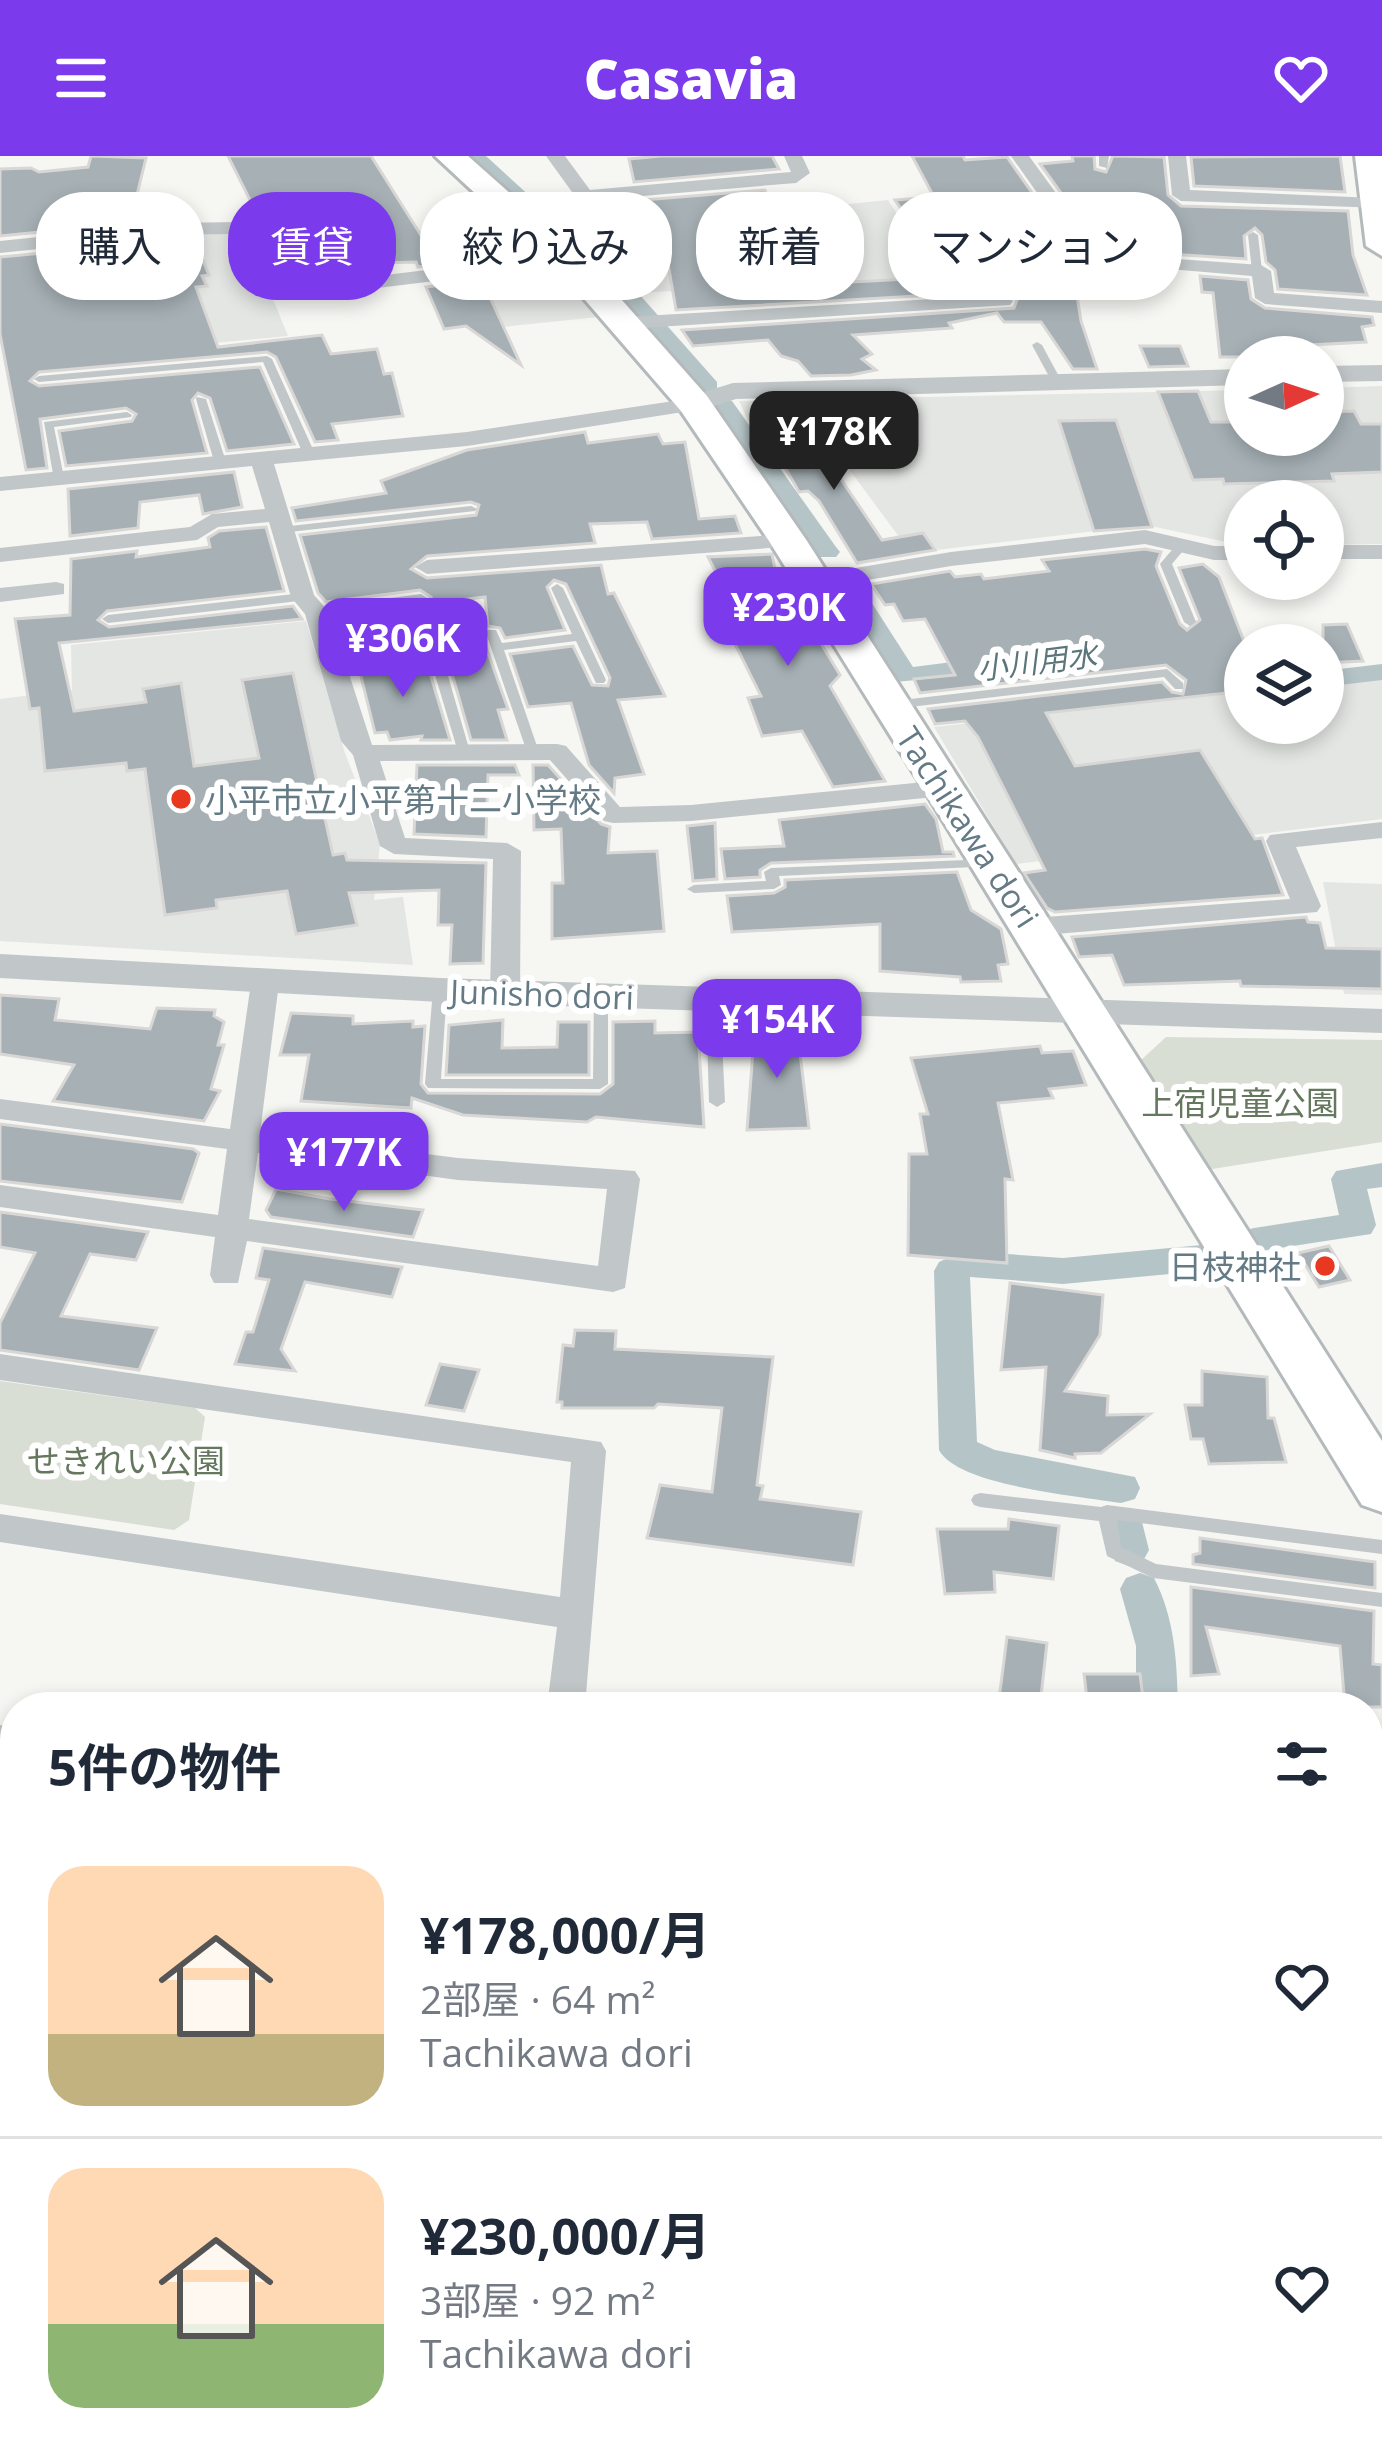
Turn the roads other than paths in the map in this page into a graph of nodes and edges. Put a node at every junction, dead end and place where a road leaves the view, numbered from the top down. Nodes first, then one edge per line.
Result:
1 (450, 156) edge
2 (555, 156) edge
3 (794, 156) edge
4 (1020, 156) edge
5 (1177, 156) edge
6 (1370, 157) edge
7 (1382, 157) edge
8 (492, 192) edge
9 (581, 192) edge
10 (1044, 192) edge
11 (672, 195) edge
12 (1379, 223) edge
13 (1253, 235) dead end
14 (0, 247) edge
15 (1182, 265) edge
16 (1257, 271) junction
17 (420, 280) edge
18 (618, 300) edge
19 (1003, 301) dead end
20 (1382, 307) edge
21 (644, 320) junction
22 (1037, 345) dead end
23 (220, 346) dead end
24 (225, 363) junction
25 (1382, 373) edge
26 (1344, 374) edge
27 (1224, 378) edge
28 (39, 379) dead end
29 (1057, 382) junction
30 (201, 399) dead end
31 (694, 404) junction
32 (127, 415) dead end
33 (310, 456) junction
34 (262, 461) junction
35 (221, 465) junction
36 (58, 478) junction
37 (0, 484) edge
38 (471, 509) dead end
39 (278, 522) junction
40 (788, 541) junction
41 (1181, 545) junction
42 (1344, 552) edge
43 (1382, 552) edge
44 (1224, 554) edge
45 (0, 555) edge
46 (427, 567) dead end
47 (814, 582) junction
48 (557, 588) dead end
49 (56, 589) dead end
50 (0, 595) edge
51 (421, 598) dead end
52 (310, 604) junction
53 (108, 619) dead end
54 (1190, 622) dead end
55 (428, 624) dead end
56 (577, 638) junction
57 (436, 653) junction
58 (408, 657) dead end
59 (600, 680) dead end
60 (1179, 686) dead end
61 (890, 705) junction
62 (464, 752) junction
63 (533, 752) junction
64 (364, 753) junction
65 (946, 788) junction
66 (1382, 830) edge
67 (992, 863) junction
68 (694, 889) dead end
69 (1032, 927) junction
70 (0, 966) edge
71 (265, 982) junction
72 (440, 991) junction
73 (505, 992) junction
74 (601, 996) junction
75 (713, 1000) junction
76 (1084, 1012) junction
77 (1382, 1021) edge
78 (717, 1102) dead end
79 (0, 1109) edge
80 (244, 1137) junction
81 (0, 1196) edge
82 (232, 1225) junction
83 (226, 1275) dead end
84 (0, 1367) edge
85 (1373, 1462) edge
86 (980, 1500) dead end
87 (1108, 1515) junction
88 (0, 1528) edge
89 (1382, 1547) edge
90 (1382, 1600) edge
91 (577, 1616) junction
92 (568, 1692) edge

1 - 8 main road, Tachikawa dori
2 - 9 street
3 - 11 street
4 - 10 street
5 - 12 street
6 - 7 street
6 - 12 main road
13 - 16 lane
14 - 17 street
15 - 16 street
16 - 20 street
18 - 21 main road, Tachikawa dori
19 - 21 street
21 - 31 main road, Tachikawa dori
22 - 29 lane
23 - 24 lane
24 - 28 lane
24 - 33 lane
25 - 26 street
27 - 29 street
29 - 31 street
30 - 35 lane
31 - 33 street
31 - 40 main road, Tachikawa dori
32 - 36 lane
33 - 34 street
34 - 35 street
34 - 39 street
35 - 36 street
36 - 37 street
38 - 39 lane
39 - 45 street
39 - 52 street
40 - 46 street
40 - 47 main road, Tachikawa dori
41 - 44 street
41 - 47 street
41 - 54 lane
42 - 43 street
47 - 61 main road, Tachikawa dori
48 - 56 lane
49 - 50 street
51 - 52 lane
52 - 53 lane
52 - 64 street
55 - 57 lane
56 - 59 lane
56 - 63 lane
57 - 58 lane
57 - 62 lane
60 - 61 lane
61 - 65 main road, Tachikawa dori
62 - 63 street
62 - 64 street
63 - 65 street
64 - 73 street
65 - 67 main road, Tachikawa dori
66 - 69 street
67 - 68 lane
67 - 69 main road, Tachikawa dori
69 - 76 main road, Tachikawa dori
70 - 71 street, Junisho dori
71 - 72 street, Junisho dori
71 - 80 street
72 - 73 street, Junisho dori
72 - 74 lane
73 - 74 street, Junisho dori
74 - 75 street, Junisho dori
75 - 76 street, Junisho dori
75 - 78 lane
76 - 77 street, Junisho dori
76 - 85 main road, Tachikawa dori
79 - 80 street
80 - 82 street
80 - 82 street
81 - 82 street
82 - 83 street
84 - 91 street
86 - 87 lane
87 - 89 lane
87 - 90 lane
88 - 91 street
91 - 92 street

